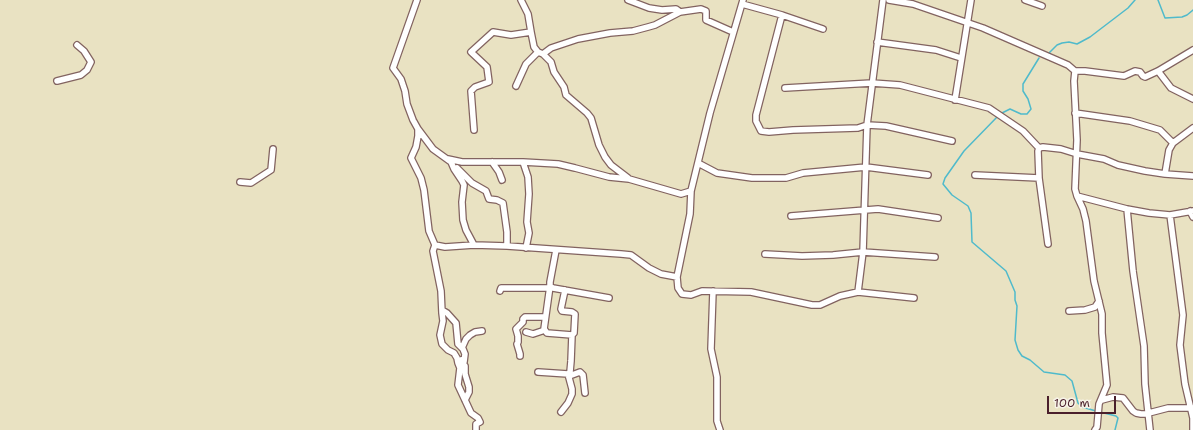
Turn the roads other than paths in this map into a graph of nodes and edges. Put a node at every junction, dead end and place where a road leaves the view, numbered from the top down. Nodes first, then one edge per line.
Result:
1 (417, 0) edge
2 (521, 0) edge
3 (628, 0) edge
4 (883, 0) edge
5 (889, 0) edge
6 (971, 0) edge
7 (1025, 0) edge
8 (743, 2) edge
9 (1042, 6) dead end
10 (680, 12) junction
11 (782, 15) junction
12 (967, 22) junction
13 (823, 29) dead end
14 (531, 32) junction
15 (733, 32) junction
16 (877, 42) junction
17 (77, 45) dead end
18 (1193, 50) edge
19 (541, 53) junction
20 (961, 58) junction
21 (1075, 71) junction
22 (1158, 71) junction
23 (57, 81) dead end
24 (872, 83) junction
25 (516, 86) dead end
26 (785, 88) dead end
27 (1193, 99) edge
28 (955, 100) junction
29 (1075, 113) junction
30 (867, 125) junction
31 (1193, 128) edge
32 (418, 129) junction
33 (474, 130) dead end
34 (952, 141) dead end
35 (1173, 143) junction
36 (1039, 148) junction
37 (273, 149) dead end
38 (1076, 154) junction
39 (446, 158) junction
40 (451, 162) junction
41 (492, 162) junction
42 (501, 162) junction
43 (523, 162) junction
44 (698, 163) junction
45 (866, 167) junction
46 (498, 171) junction
47 (1165, 174) junction
48 (928, 175) dead end
49 (975, 175) dead end
50 (1193, 176) edge
51 (1039, 178) junction
52 (629, 179) junction
53 (502, 180) dead end
54 (240, 182) dead end
55 (691, 191) junction
56 (1077, 196) junction
57 (1127, 209) junction
58 (864, 210) junction
59 (1192, 213) edge
60 (1170, 215) junction
61 (791, 216) dead end
62 (938, 218) dead end
63 (1048, 244) dead end
64 (435, 245) junction
65 (474, 245) junction
66 (507, 246) junction
67 (526, 248) junction
68 (556, 250) junction
69 (863, 252) junction
70 (765, 254) dead end
71 (935, 257) dead end
72 (677, 276) junction
73 (550, 287) junction
74 (565, 290) junction
75 (500, 291) dead end
76 (713, 291) junction
77 (858, 292) junction
78 (609, 298) dead end
79 (914, 298) dead end
80 (1099, 301) junction
81 (442, 310) junction
82 (1069, 311) dead end
83 (545, 317) junction
84 (545, 330) junction
85 (482, 331) dead end
86 (526, 332) dead end
87 (572, 335) junction
88 (462, 348) junction
89 (520, 356) dead end
90 (457, 358) junction
91 (464, 362) junction
92 (538, 372) dead end
93 (568, 374) junction
94 (585, 393) dead end
95 (465, 400) junction
96 (1102, 400) junction
97 (1191, 408) edge
98 (561, 412) dead end
99 (1149, 413) junction
100 (476, 430) edge
101 (720, 430) edge
102 (1095, 430) edge
103 (1150, 430) edge
104 (1193, 430) edge

1 - 32 street
2 - 14 street
3 - 10 street
4 - 16 street
5 - 12 street
6 - 12 street
7 - 9 street
8 - 11 street
8 - 15 street
10 - 15 street
10 - 19 street
11 - 13 street
11 - 30 street
12 - 20 street
12 - 21 street
14 - 19 street
14 - 33 street
15 - 44 street
16 - 20 street
16 - 24 street
17 - 23 street
18 - 22 street
19 - 25 street
19 - 52 street
20 - 28 street
21 - 22 street
21 - 29 street
22 - 27 street
24 - 26 street
24 - 28 street
24 - 30 street
28 - 36 street
29 - 35 street
29 - 38 street
30 - 34 street
30 - 45 street
31 - 35 street
32 - 39 street
32 - 64 street
35 - 47 street
36 - 38 street
36 - 51 street
37 - 54 street
38 - 47 street
38 - 56 street
39 - 40 street
39 - 41 street
40 - 65 street
40 - 66 street
41 - 42 street
41 - 46 street
42 - 43 street
42 - 46 street
43 - 52 street
43 - 67 street
44 - 45 street
44 - 55 street
45 - 48 street
45 - 58 street
46 - 53 street
47 - 50 street
49 - 51 street
51 - 63 street
52 - 55 street
55 - 72 street
56 - 57 street
56 - 80 street
57 - 60 street
57 - 99 street
58 - 61 street
58 - 62 street
58 - 69 street
59 - 60 street
60 - 97 street
64 - 65 street
64 - 81 street
65 - 66 street
66 - 67 street
67 - 68 street
68 - 72 street
68 - 73 street
69 - 70 street
69 - 71 street
69 - 77 street
72 - 76 street
73 - 74 street
73 - 75 street
73 - 83 street
74 - 78 street
74 - 87 street
76 - 77 street
76 - 101 street
77 - 79 street
80 - 82 street
80 - 96 street
81 - 88 street
81 - 90 street
83 - 84 street
83 - 89 street
84 - 86 street
84 - 87 street
85 - 88 street
87 - 93 street
88 - 91 street
90 - 91 street
90 - 95 street
91 - 95 street
92 - 93 street
93 - 94 street
93 - 98 street
95 - 100 street
96 - 99 street
96 - 102 street
97 - 99 street
97 - 104 street
99 - 103 street

